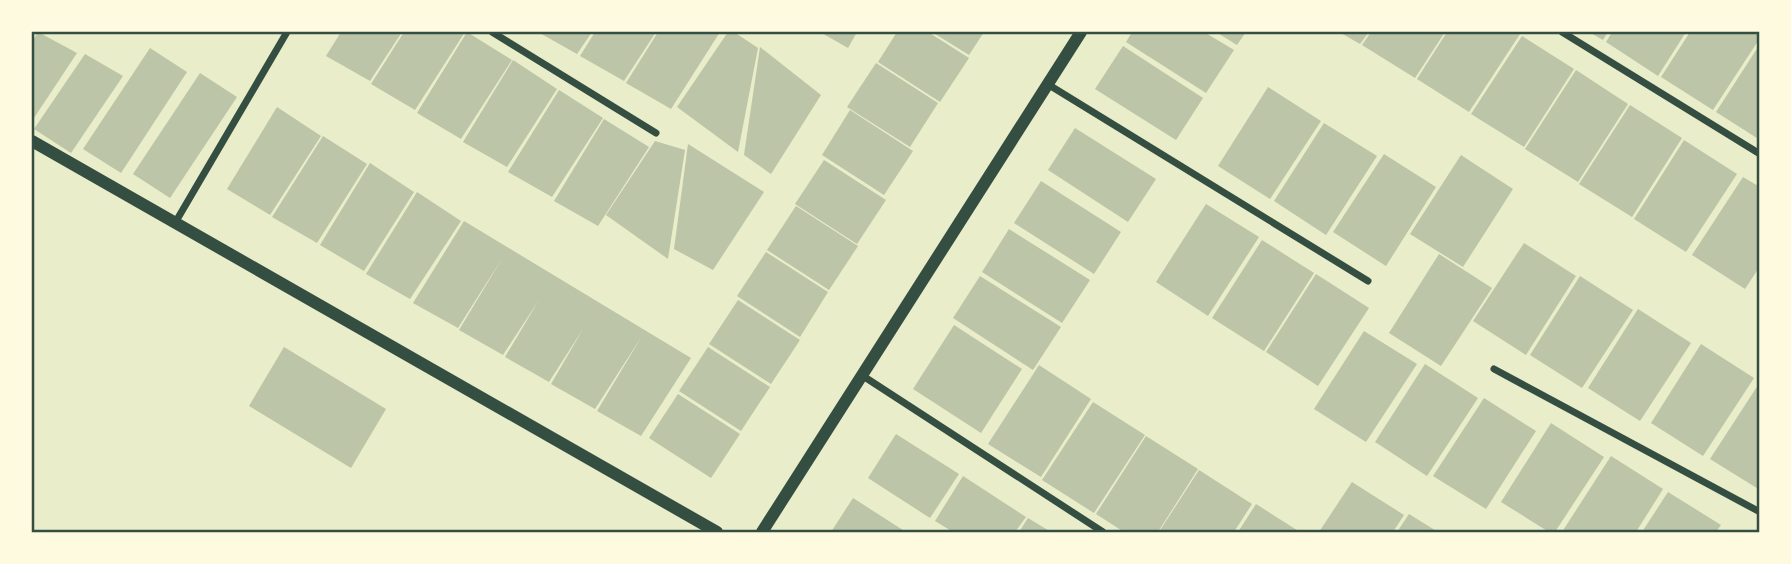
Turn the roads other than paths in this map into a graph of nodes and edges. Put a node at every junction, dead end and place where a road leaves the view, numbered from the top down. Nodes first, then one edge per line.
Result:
1 (287, 32) edge
2 (492, 32) edge
3 (1081, 32) edge
4 (1562, 32) edge
5 (1049, 85) junction
6 (656, 133) dead end
7 (32, 141) edge
8 (1759, 154) edge
9 (175, 223) junction
10 (1368, 281) dead end
11 (1494, 369) dead end
12 (863, 376) junction
13 (1759, 512) edge
14 (717, 533) edge
15 (762, 533) edge
16 (1103, 533) edge

1 - 9 street
2 - 6 street
3 - 5 street
4 - 8 street
5 - 10 street
5 - 12 street
7 - 9 street
9 - 14 street
11 - 13 street
12 - 15 street
12 - 16 street

